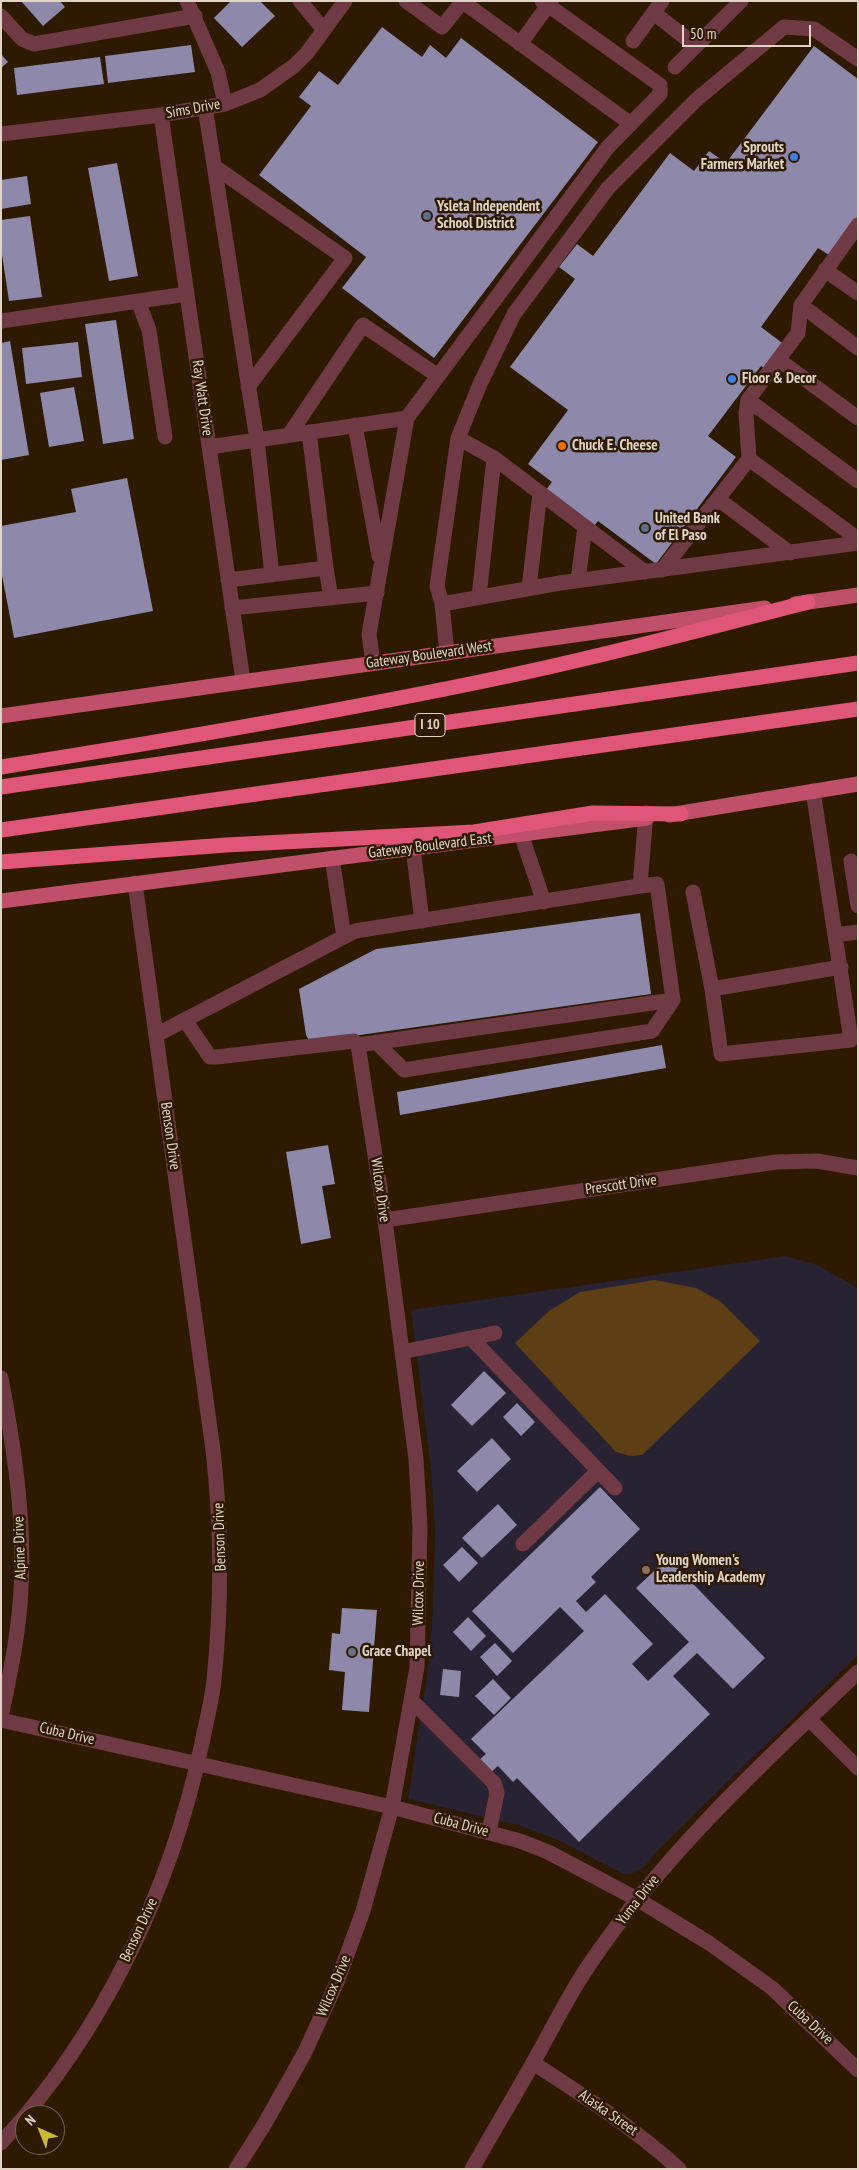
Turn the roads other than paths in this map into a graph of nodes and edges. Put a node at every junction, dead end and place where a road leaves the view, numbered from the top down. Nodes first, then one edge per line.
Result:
1 (187, 1) edge
2 (300, 1) edge
3 (344, 1) edge
4 (406, 1) edge
5 (741, 1) edge
6 (463, 2) edge
7 (546, 3) edge
8 (658, 7) edge
9 (1, 16) edge
10 (195, 16) junction
11 (324, 30) junction
12 (633, 42) dead end
13 (520, 44) junction
14 (696, 46) junction
15 (858, 59) edge
16 (675, 67) dead end
17 (225, 104) junction
18 (206, 107) junction
19 (161, 115) junction
20 (631, 124) junction
21 (1, 134) edge
22 (215, 166) junction
23 (857, 229) edge
24 (825, 270) junction
25 (187, 294) junction
26 (858, 294) edge
27 (138, 302) junction
28 (801, 305) junction
29 (1, 321) edge
30 (858, 348) edge
31 (778, 360) junction
32 (438, 376) junction
33 (248, 387) junction
34 (748, 400) junction
35 (408, 418) junction
36 (858, 418) edge
37 (355, 425) junction
38 (309, 432) junction
39 (289, 435) junction
40 (165, 437) dead end
41 (458, 438) junction
42 (257, 440) junction
43 (209, 446) junction
44 (494, 458) junction
45 (749, 459) junction
46 (858, 481) edge
47 (540, 492) junction
48 (718, 499) junction
49 (585, 527) junction
50 (858, 539) edge
51 (858, 543) edge
52 (790, 553) junction
53 (381, 567) junction
54 (326, 568) junction
55 (662, 570) junction
56 (645, 572) junction
57 (272, 575) junction
58 (228, 580) junction
59 (578, 580) junction
60 (528, 588) junction
61 (377, 593) junction
62 (858, 595) edge
63 (479, 597) junction
64 (331, 598) junction
65 (808, 602) junction
66 (442, 604) junction
67 (232, 608) junction
68 (447, 653) junction
69 (373, 663) junction
70 (858, 663) edge
71 (243, 681) junction
72 (858, 709) edge
73 (1, 716) edge
74 (1, 766) edge
75 (858, 784) edge
76 (1, 787) edge
77 (813, 792) junction
78 (681, 814) joint
79 (645, 816) junction
80 (1, 830) edge
81 (519, 830) junction
82 (413, 848) junction
83 (332, 858) junction
84 (1, 862) edge
85 (851, 862) dead end
86 (135, 883) junction
87 (640, 886) junction
88 (693, 892) dead end
89 (1, 901) edge
90 (544, 902) junction
91 (858, 906) edge
92 (422, 921) junction
93 (858, 932) edge
94 (835, 935) junction
95 (344, 937) junction
96 (840, 967) junction
97 (712, 990) junction
98 (673, 1000) junction
99 (185, 1020) junction
100 (854, 1023) edge
101 (156, 1035) junction
102 (854, 1039) edge
103 (376, 1042) junction
104 (358, 1044) junction
105 (858, 1168) edge
106 (385, 1220) junction
107 (495, 1333) dead end
108 (471, 1338) junction
109 (402, 1352) junction
110 (1, 1378) edge
111 (598, 1471) junction
112 (614, 1488) dead end
113 (523, 1544) dead end
114 (858, 1672) edge
115 (411, 1700) junction
116 (1, 1718) edge
117 (809, 1719) junction
118 (197, 1764) junction
119 (858, 1768) edge
120 (392, 1807) junction
121 (489, 1832) junction
122 (638, 1899) junction
123 (533, 2063) junction
124 (858, 2070) edge
125 (1, 2143) edge
126 (236, 2169) edge
127 (472, 2169) edge
128 (679, 2169) edge

1 - 10 street
2 - 11 street
3 - 11 street, Sims Drive
4 - 6 street
5 - 14 street
6 - 13 street
7 - 13 street
7 - 20 street
8 - 12 street
8 - 14 street
9 - 10 street
10 - 17 street
11 - 17 street, Sims Drive
13 - 20 street
14 - 16 street
15 - 41 street
17 - 18 street, Sims Drive
18 - 19 street, Sims Drive
18 - 22 street
19 - 21 street, Sims Drive
19 - 25 street, Ray Watt Drive
20 - 32 street
22 - 33 street
22 - 33 street
23 - 24 street
24 - 26 street
24 - 28 street
25 - 27 street
25 - 43 street, Ray Watt Drive
27 - 29 street
27 - 40 street
28 - 30 street
28 - 31 street
31 - 34 street
31 - 36 street
32 - 35 street
32 - 39 street
33 - 42 street
34 - 45 street
34 - 46 street
35 - 37 street
35 - 53 street
37 - 38 street
37 - 53 street
38 - 39 street
38 - 54 street
39 - 42 street
41 - 44 street
41 - 66 street
42 - 43 street
42 - 57 street
43 - 58 street, Ray Watt Drive
44 - 47 street
44 - 63 street
45 - 48 street
45 - 50 street
47 - 49 street
47 - 60 street
48 - 52 street
48 - 55 street
49 - 56 street
49 - 59 street
51 - 52 street
52 - 55 street
53 - 61 street
54 - 57 street
54 - 64 street
55 - 56 street
56 - 59 street
57 - 58 street
58 - 67 street, Ray Watt Drive
59 - 60 street
60 - 63 street
61 - 64 street
61 - 69 street
62 - 65 main road, Gateway Boulevard West
63 - 66 street
64 - 67 street
65 - 68 main road, Gateway Boulevard West
65 - 74 highway
66 - 68 street
67 - 71 street, Ray Watt Drive
68 - 69 main road, Gateway Boulevard West
69 - 71 main road, Gateway Boulevard West
70 - 76 highway, I 10
71 - 73 main road, Gateway Boulevard West
72 - 80 highway
75 - 77 main road
77 - 78 main road
77 - 94 street
78 - 79 highway
79 - 81 highway
79 - 87 street
81 - 82 main road, Gateway Boulevard East
81 - 84 highway
81 - 90 street
82 - 83 main road, Gateway Boulevard East
82 - 92 street
83 - 86 main road, Gateway Boulevard East
83 - 95 street
85 - 91 street
86 - 89 main road, Gateway Boulevard East
86 - 101 street, Benson Drive
87 - 90 street
87 - 98 street
88 - 97 street
90 - 92 street
92 - 95 street
93 - 94 street
94 - 96 street
95 - 99 street
96 - 97 street
96 - 100 street
97 - 102 street
98 - 103 street
98 - 103 street
99 - 101 street
99 - 104 street
100 - 102 street
101 - 118 street, Benson Drive
103 - 104 street
104 - 106 street, Wilcox Drive
105 - 106 street, Prescott Drive
106 - 109 street, Wilcox Drive
107 - 108 street
108 - 109 street
108 - 111 street
109 - 115 street, Wilcox Drive
110 - 116 street, Alpine Drive
111 - 112 street
111 - 113 street
114 - 117 street, Yuma Drive
115 - 120 street, Wilcox Drive
115 - 121 street
116 - 118 street, Cuba Drive
117 - 119 street
117 - 122 street, Yuma Drive
118 - 120 street, Cuba Drive
118 - 125 street, Benson Drive
120 - 121 street, Cuba Drive
120 - 126 street, Wilcox Drive
121 - 122 street, Cuba Drive
122 - 123 street, Yuma Drive
122 - 124 street, Cuba Drive
123 - 127 street, Yuma Drive
123 - 128 street, Alaska Street

